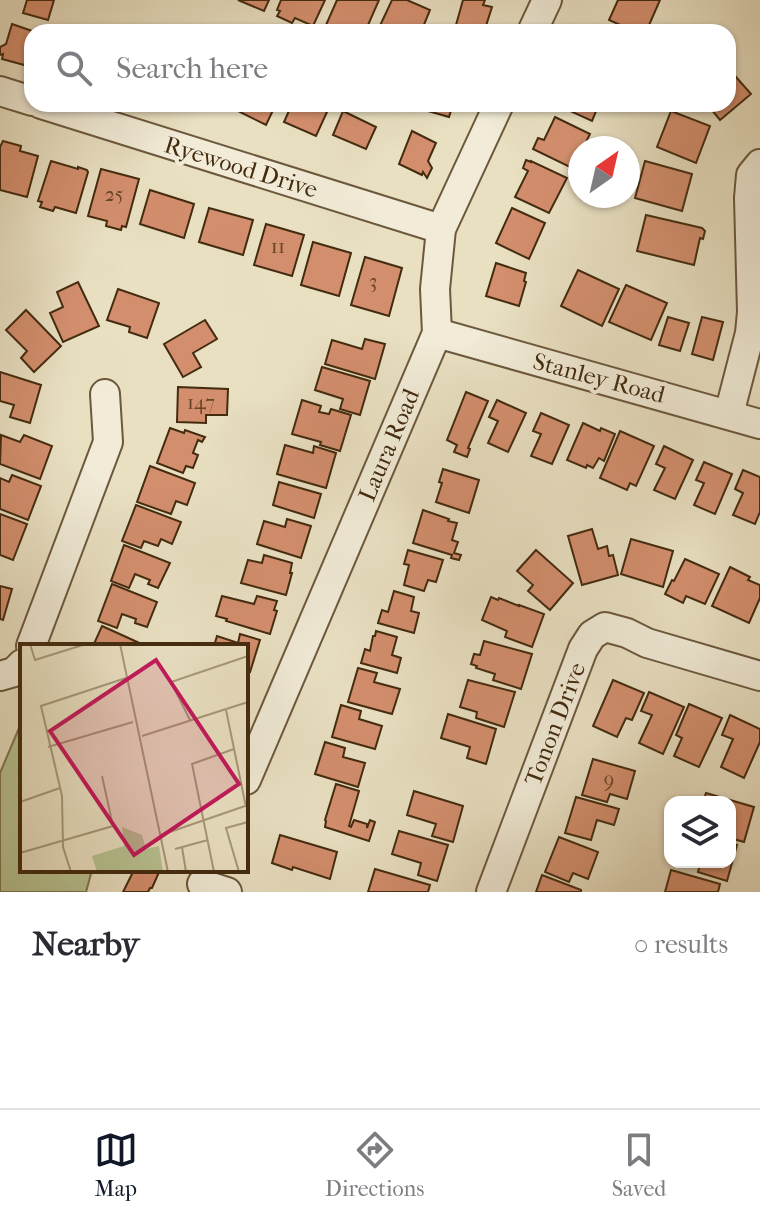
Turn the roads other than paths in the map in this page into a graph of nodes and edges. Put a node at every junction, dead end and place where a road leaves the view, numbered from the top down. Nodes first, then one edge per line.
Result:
1 (547, 0) edge
2 (536, 24) edge
3 (0, 91) edge
4 (24, 98) edge
5 (67, 112) edge
6 (495, 112) edge
7 (760, 164) edge
8 (441, 229) junction
9 (437, 333) junction
10 (105, 394) dead end
11 (729, 414) junction
12 (760, 424) edge
13 (32, 644) edge
14 (20, 666) edge
15 (0, 676) edge
16 (760, 676) edge
17 (248, 775) edge
18 (491, 892) edge

1 - 2 street
3 - 4 street
5 - 8 street, Ryewood Drive
6 - 8 street, Laura Road
7 - 11 street
8 - 9 street, Laura Road
9 - 11 street, Stanley Road
9 - 17 street, Laura Road
10 - 13 street
11 - 12 street, Stanley Road
14 - 15 street
16 - 18 street, Tonon Drive

